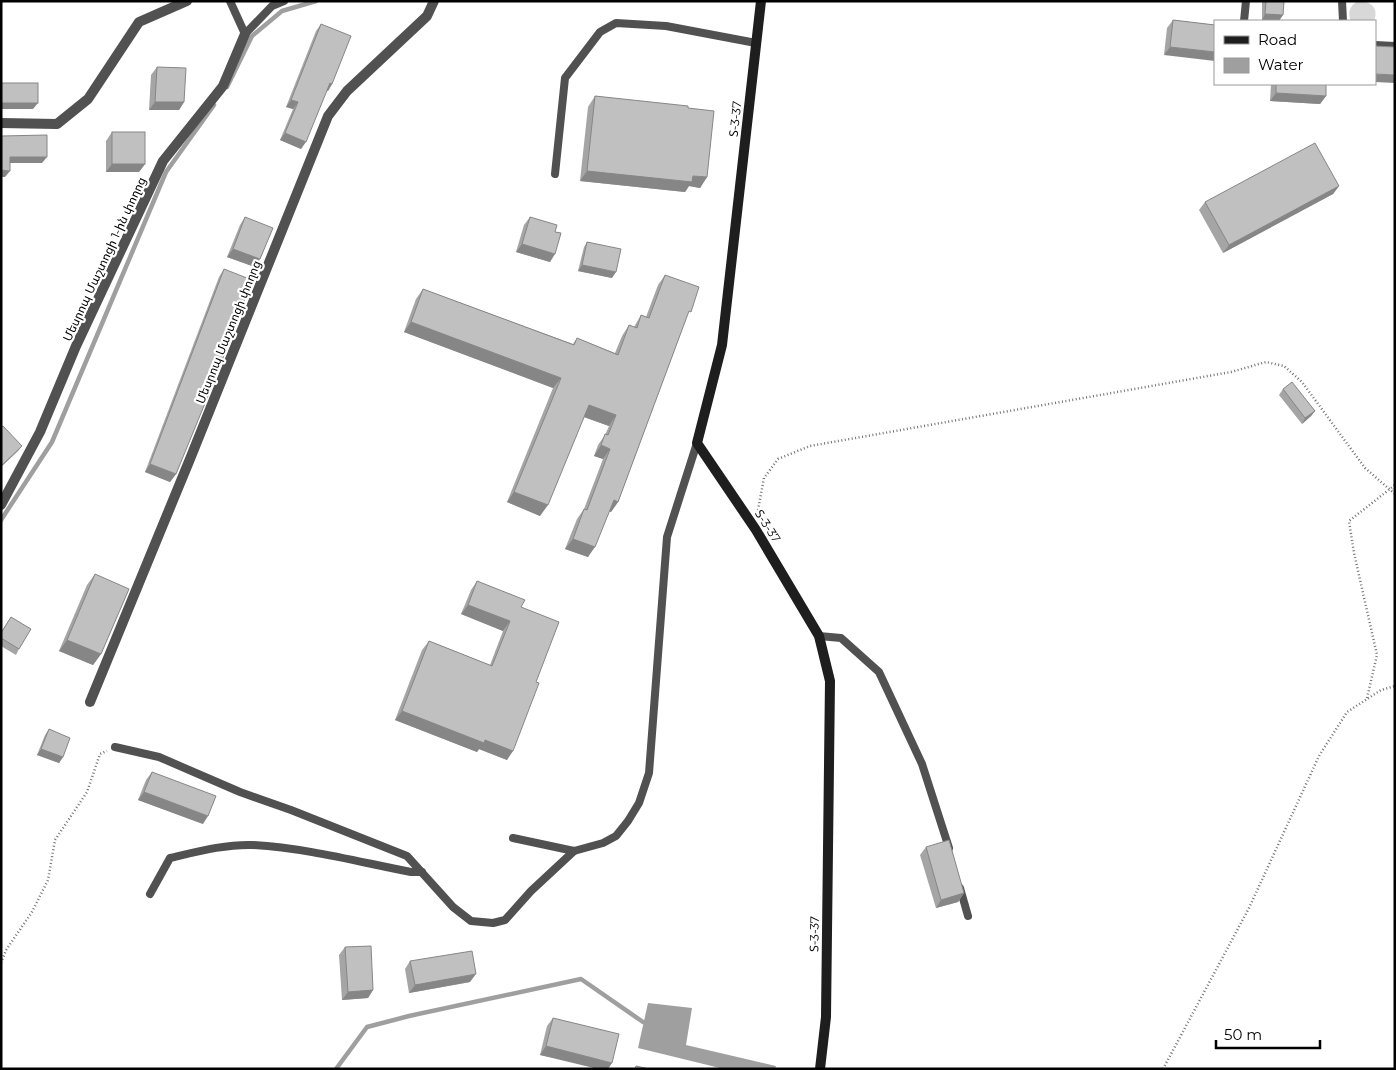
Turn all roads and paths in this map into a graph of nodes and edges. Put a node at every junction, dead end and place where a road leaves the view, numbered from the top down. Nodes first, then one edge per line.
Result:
1 (187, 1) edge
2 (230, 1) edge
3 (284, 1) edge
4 (434, 1) edge
5 (761, 1) edge
6 (1246, 1) edge
7 (1342, 1) edge
8 (1244, 20) edge
9 (1343, 20) edge
10 (244, 34) junction
11 (756, 44) junction
12 (1376, 45) edge
13 (1395, 46) edge
14 (1, 123) edge
15 (555, 174) dead end
16 (697, 443) junction
17 (1395, 484) edge
18 (1389, 490) junction
19 (1395, 494) edge
20 (1, 505) edge
21 (756, 530) junction
22 (819, 636) junction
23 (1395, 686) edge
24 (1366, 700) junction
25 (90, 702) dead end
26 (115, 746) joint
27 (513, 838) dead end
28 (574, 851) junction
29 (952, 859) edge
30 (422, 872) junction
31 (957, 878) edge
32 (150, 894) dead end
33 (968, 916) dead end
34 (1, 963) edge
35 (820, 1069) edge
36 (1163, 1069) edge

1 - 14 street
2 - 10 lane
3 - 10 lane
4 - 25 street, Մեսրոպ Մաշտոցի փողոց
5 - 11 main road, Տ-3-37 / Տ-3-37
6 - 8 lane
7 - 9 lane
10 - 20 street, Մեսրոպ Մաշտոցի 1-ին փողոց
11 - 15 lane
11 - 16 main road, Տ-3-37 / Տ-3-37
12 - 13 lane
16 - 21 main road, Տ-3-37 / Տ-3-37
16 - 28 lane
17 - 18 path
18 - 19 path
18 - 21 path
18 - 24 path
21 - 22 main road, Տ-3-37 / Տ-3-37
22 - 29 lane
22 - 35 main road, Տ-3-37 / Տ-3-37
23 - 24 path
24 - 36 path
26 - 30 lane
26 - 34 path
27 - 28 lane
28 - 30 lane
30 - 32 lane
31 - 33 lane

